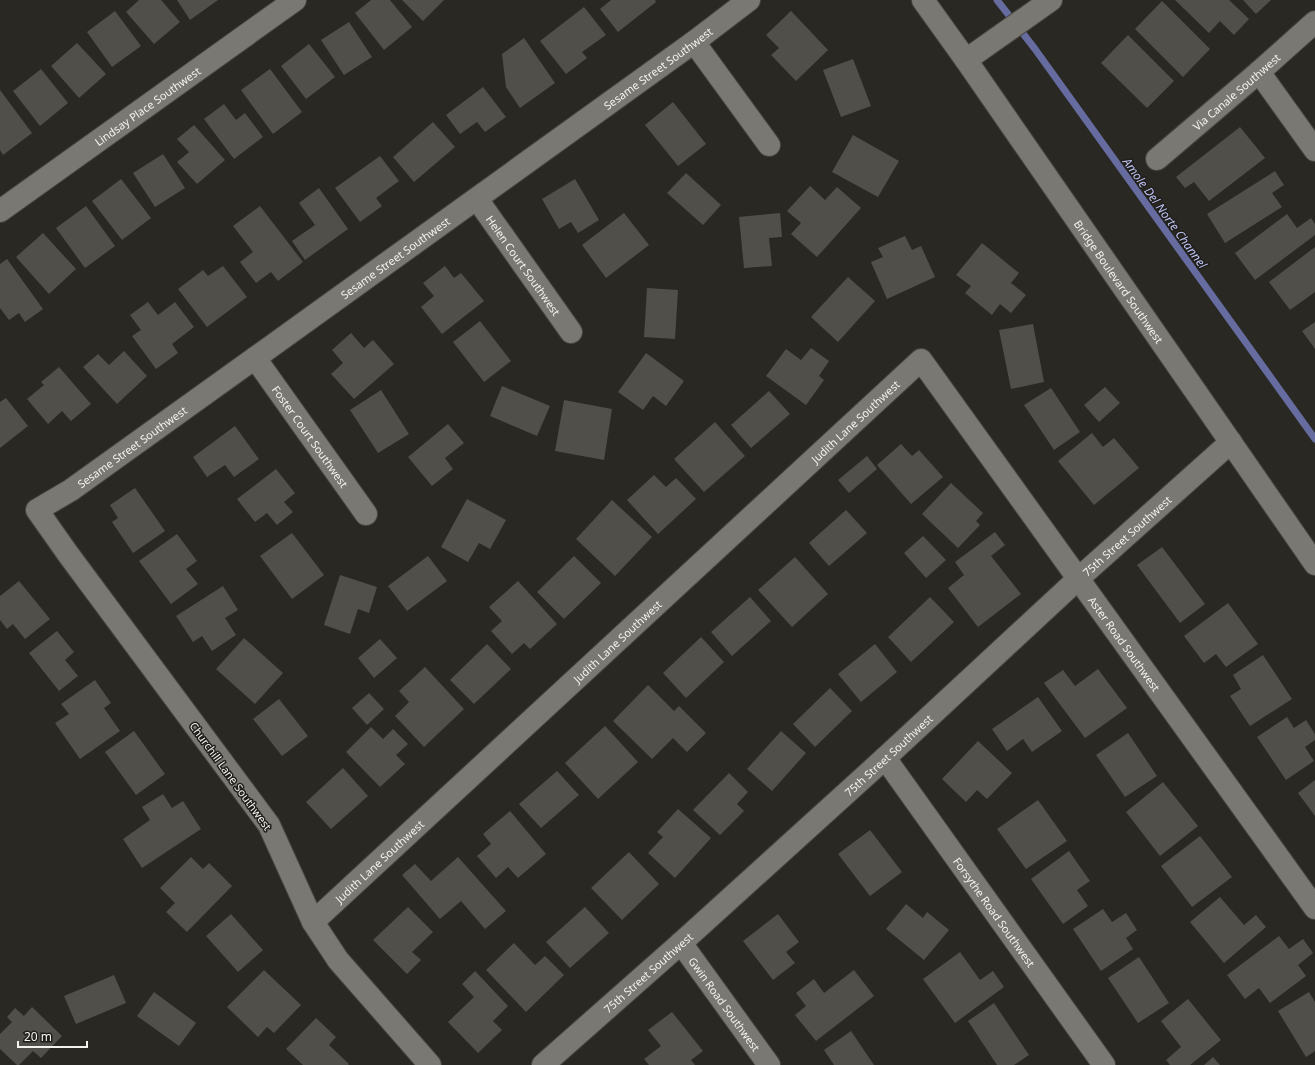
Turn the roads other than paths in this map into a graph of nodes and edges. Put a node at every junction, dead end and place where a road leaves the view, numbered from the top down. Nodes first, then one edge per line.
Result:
1 (295, 0) edge
2 (749, 0) edge
3 (923, 0) edge
4 (1043, 5) edge
5 (1315, 22) edge
6 (694, 42) junction
7 (966, 60) junction
8 (1259, 72) junction
9 (769, 145) dead end
10 (1315, 150) edge
11 (1157, 159) dead end
12 (477, 199) junction
13 (0, 212) edge
14 (571, 332) dead end
15 (256, 358) junction
16 (921, 360) joint
17 (1231, 442) junction
18 (38, 510) joint
19 (366, 514) dead end
20 (1315, 564) edge
21 (1079, 578) junction
22 (885, 758) junction
23 (1315, 908) edge
24 (313, 922) junction
25 (681, 943) junction
26 (430, 1065) edge
27 (543, 1065) edge
28 (769, 1065) edge
29 (1104, 1065) edge

1 - 13 street, Lindsay Place Southwest
2 - 6 street, Sesame Street Southwest
3 - 7 street, Bridge Boulevard Southwest
4 - 7 street
5 - 8 street, Via Canale Southwest
6 - 9 street
6 - 12 street, Sesame Street Southwest
7 - 17 street, Bridge Boulevard Southwest
8 - 10 street
8 - 11 street, Via Canale Southwest
12 - 14 street, Helen Court Southwest
12 - 15 street, Sesame Street Southwest
15 - 18 street, Sesame Street Southwest
15 - 19 street, Foster Court Southwest
16 - 21 street, Aster Road Southwest
16 - 24 street, Judith Lane Southwest
17 - 20 street, Bridge Boulevard Southwest
17 - 21 street, 75th Street Southwest
18 - 24 street, Churchill Lane Southwest
21 - 22 street, 75th Street Southwest
21 - 23 street, Aster Road Southwest
22 - 25 street, 75th Street Southwest
22 - 29 street, Forsythe Road Southwest
24 - 26 street, Churchill Lane Southwest
25 - 27 street, 75th Street Southwest
25 - 28 street, Gwin Road Southwest

